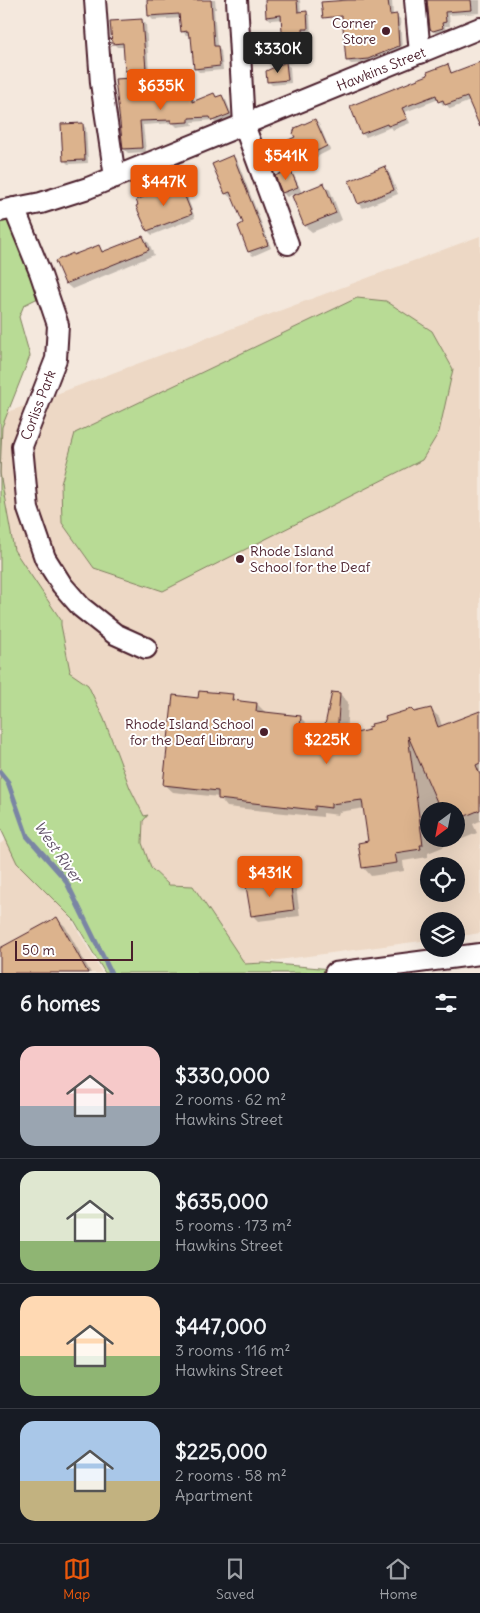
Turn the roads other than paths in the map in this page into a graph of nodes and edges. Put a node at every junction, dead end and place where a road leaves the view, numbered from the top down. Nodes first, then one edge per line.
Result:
1 (95, 0) edge
2 (237, 0) edge
3 (415, 0) edge
4 (480, 28) edge
5 (420, 52) junction
6 (244, 125) junction
7 (114, 177) junction
8 (7, 210) edge
9 (288, 244) dead end
10 (146, 648) dead end
11 (480, 954) edge
12 (335, 973) edge

1 - 7 street
2 - 6 street
3 - 5 street
4 - 5 street, Hawkins Street
5 - 6 street, Hawkins Street
6 - 7 street, Hawkins Street
6 - 9 street
7 - 8 street, Hawkins Street
8 - 10 street, Corliss Park
11 - 12 street

